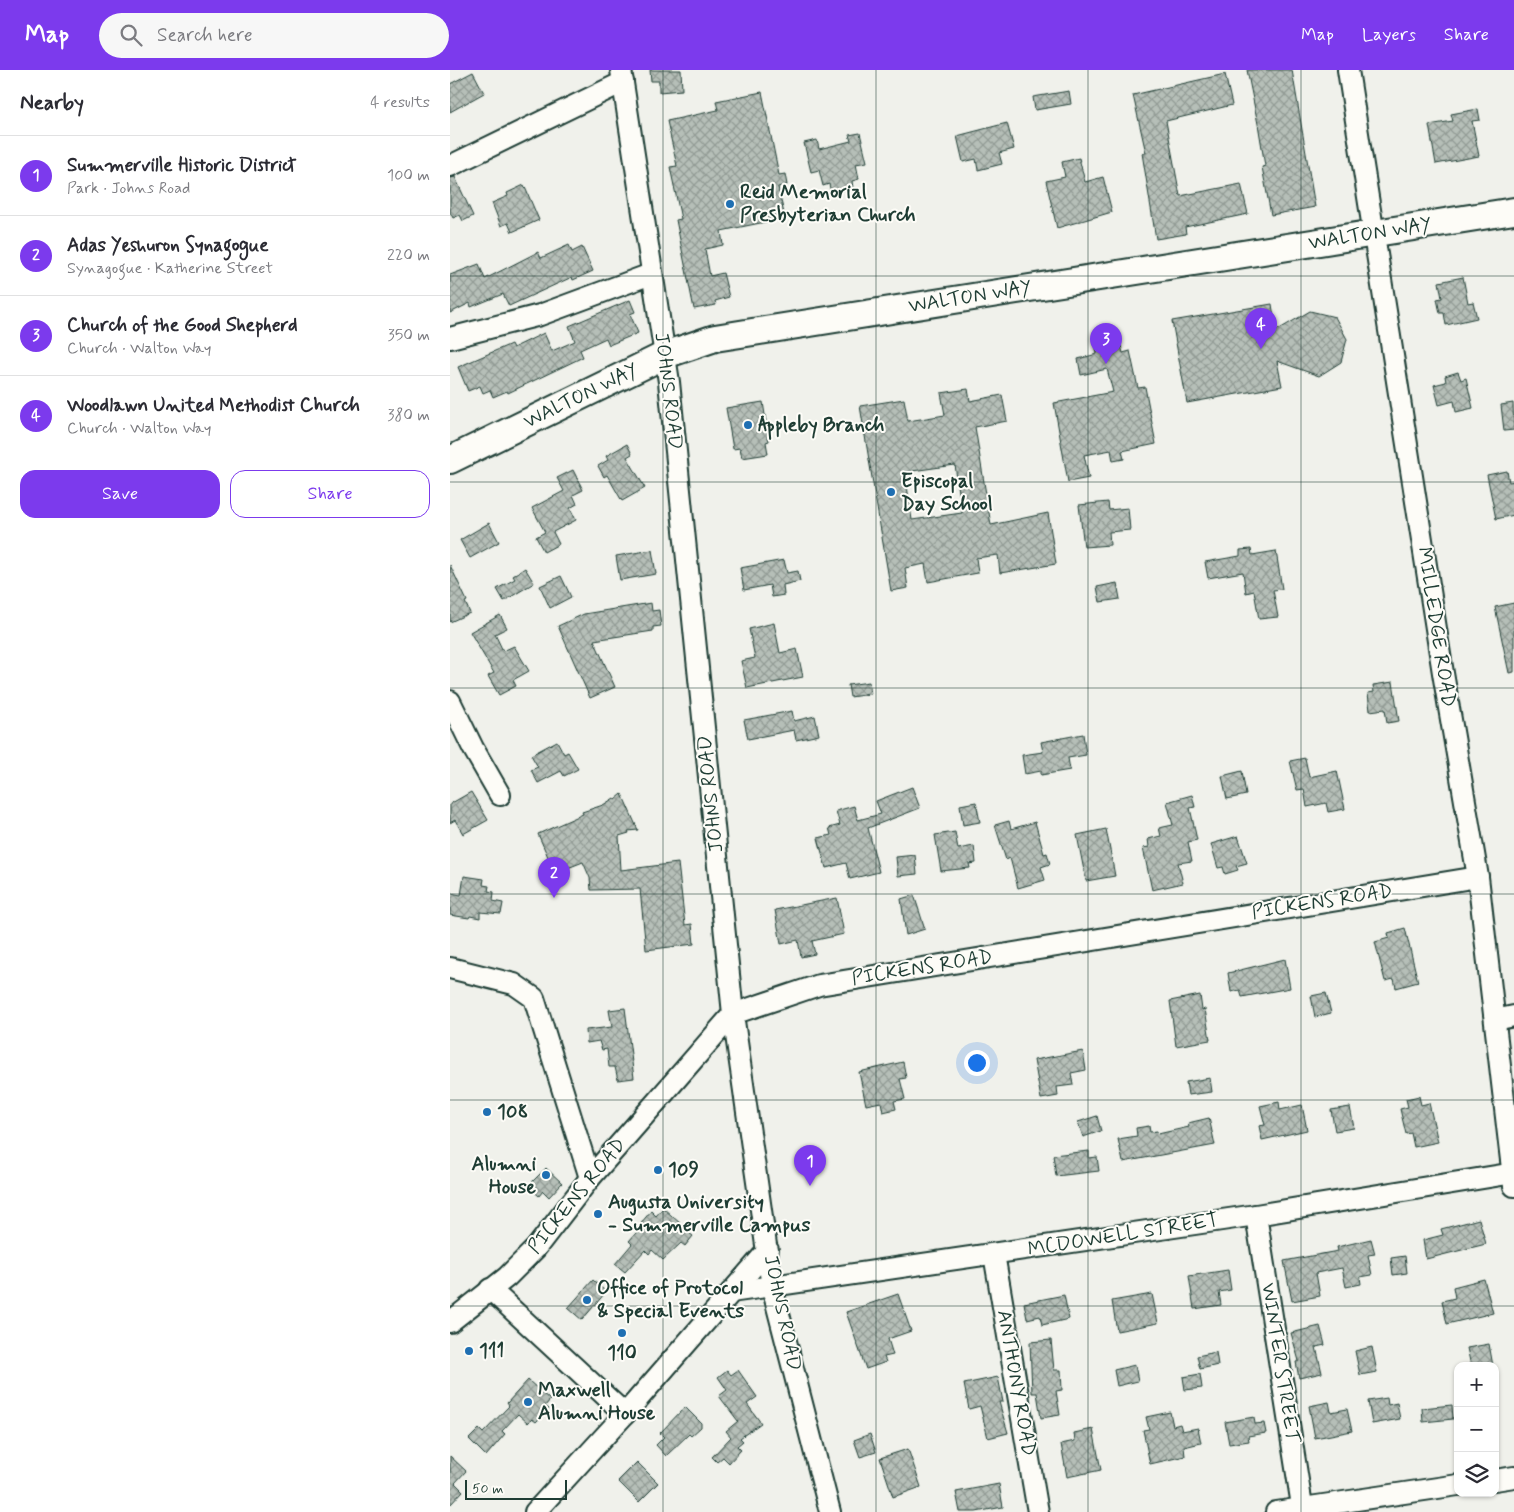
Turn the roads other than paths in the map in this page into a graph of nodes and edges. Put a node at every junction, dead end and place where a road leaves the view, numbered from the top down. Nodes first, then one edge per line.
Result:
1 (1348, 70) edge
2 (622, 76) edge
3 (450, 166) edge
4 (1514, 211) edge
5 (1375, 234) junction
6 (651, 274) junction
7 (450, 338) edge
8 (665, 355) junction
9 (450, 460) edge
10 (450, 701) edge
11 (500, 794) dead end
12 (1478, 877) junction
13 (450, 968) edge
14 (733, 1014) junction
15 (1504, 1018) edge
16 (1513, 1177) edge
17 (590, 1178) junction
18 (1256, 1215) junction
19 (768, 1250) junction
20 (994, 1254) junction
21 (772, 1287) junction
22 (490, 1289) junction
23 (731, 1292) junction
24 (450, 1322) edge
25 (625, 1414) junction
26 (1514, 1477) edge
27 (1499, 1479) edge
28 (1454, 1486) edge
29 (1303, 1510) edge
30 (535, 1512) edge
31 (830, 1512) edge
32 (1038, 1512) edge
33 (1276, 1512) edge

1 - 5 street, MILLEDGE ROAD
2 - 3 street
2 - 6 street, JOHNS ROAD
4 - 5 main road, WALTON WAY
5 - 8 main road, WALTON WAY
5 - 12 street, MILLEDGE ROAD
6 - 7 street
6 - 8 street, JOHNS ROAD
8 - 9 main road, WALTON WAY
8 - 14 street, JOHNS ROAD
10 - 11 street
12 - 14 street, PICKENS ROAD
12 - 15 street, MILLEDGE ROAD
13 - 17 street
14 - 17 street, PICKENS ROAD
14 - 19 street, JOHNS ROAD
15 - 16 street, MILLEDGE ROAD
16 - 18 street, MCDOWELL STREET
17 - 22 street, PICKENS ROAD
18 - 20 street, MCDOWELL STREET
18 - 29 street, WINTER STREET
19 - 21 street, JOHNS ROAD
19 - 23 street
20 - 21 street, MCDOWELL STREET
20 - 32 street, ANTHONY ROAD
21 - 23 street, MCDOWELL STREET
21 - 31 street, JOHNS ROAD
22 - 24 street, PICKENS ROAD
22 - 25 street
23 - 25 street
25 - 30 street
26 - 27 street
28 - 29 street
29 - 33 street

